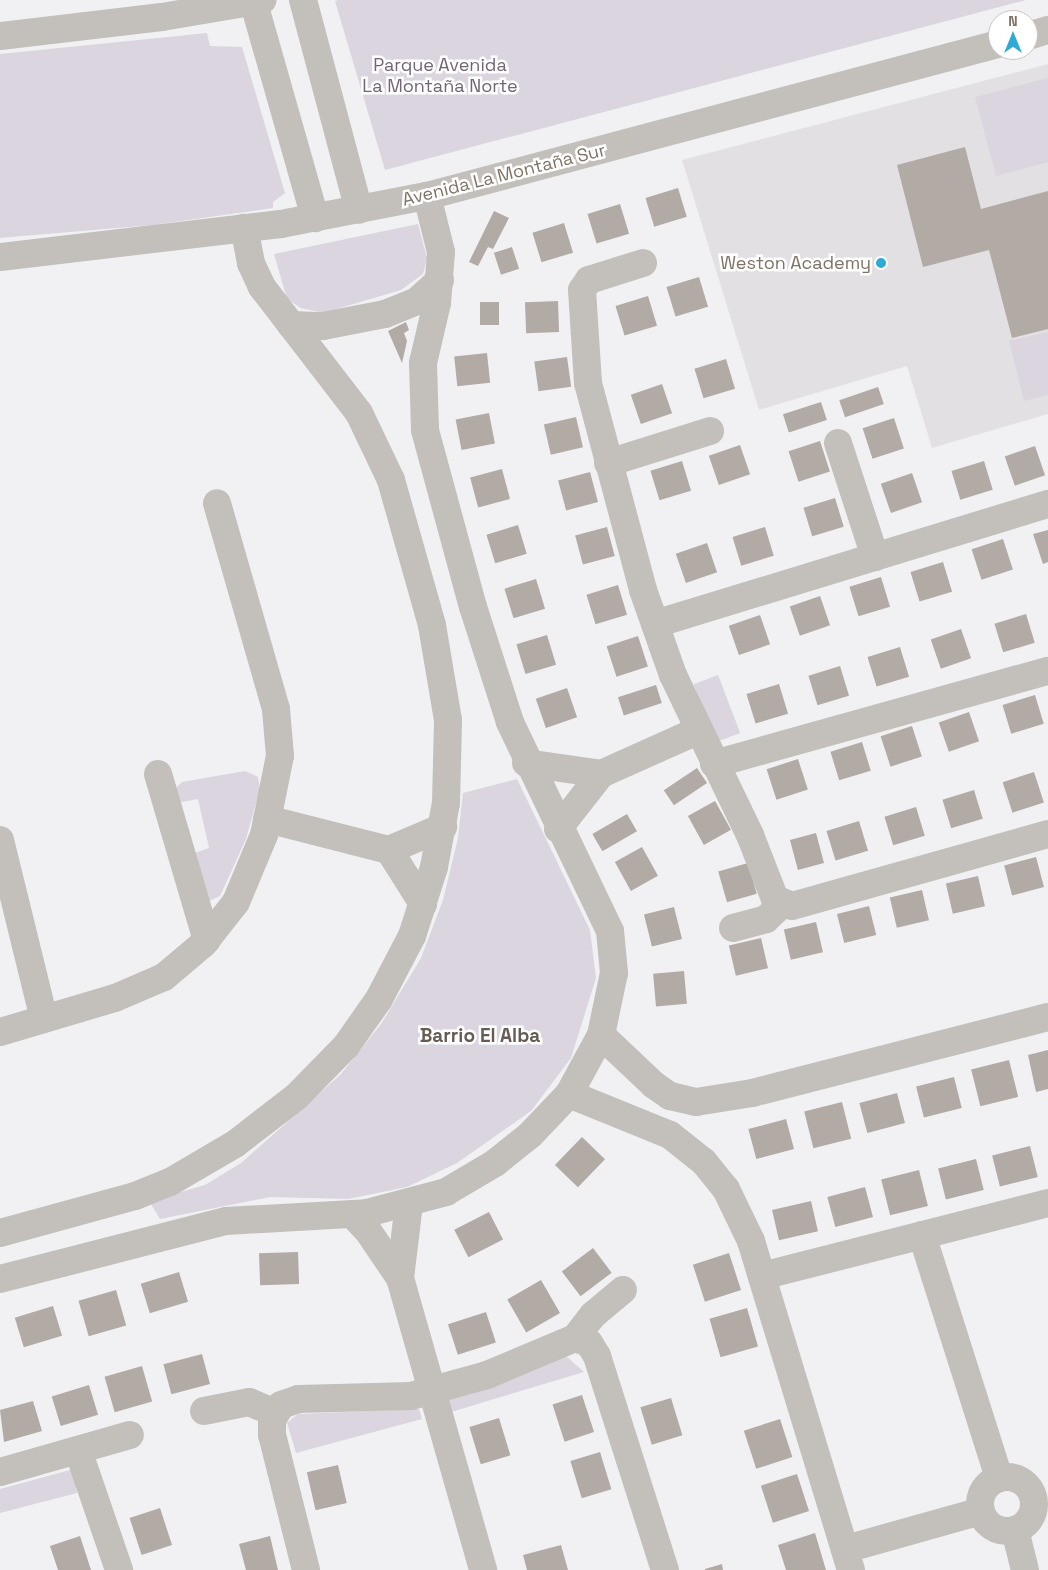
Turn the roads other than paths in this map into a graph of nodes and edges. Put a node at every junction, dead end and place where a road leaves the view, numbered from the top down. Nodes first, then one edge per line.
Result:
1 (303, 0) edge
2 (256, 1) edge
3 (0, 36) edge
4 (988, 47) edge
5 (428, 196) junction
6 (359, 210) junction
7 (315, 218) junction
8 (244, 228) junction
9 (0, 256) edge
10 (644, 263) dead end
11 (440, 280) junction
12 (291, 325) junction
13 (710, 430) dead end
14 (838, 443) dead end
15 (608, 463) junction
16 (217, 503) dead end
17 (1048, 504) edge
18 (875, 557) junction
19 (655, 624) junction
20 (1048, 671) edge
21 (697, 731) junction
22 (526, 763) junction
23 (714, 764) junction
24 (158, 774) dead end
25 (601, 774) junction
26 (267, 819) junction
27 (443, 827) junction
28 (558, 829) junction
29 (1048, 834) edge
30 (0, 840) edge
31 (389, 850) junction
32 (423, 904) junction
33 (782, 904) junction
34 (733, 928) dead end
35 (206, 940) junction
36 (1048, 1017) edge
37 (44, 1019) junction
38 (0, 1032) edge
39 (601, 1035) junction
40 (569, 1094) junction
41 (135, 1196) junction
42 (1048, 1203) edge
43 (410, 1204) junction
44 (352, 1214) junction
45 (0, 1233) edge
46 (922, 1235) junction
47 (146, 1239) junction
48 (762, 1276) junction
49 (400, 1278) junction
50 (0, 1279) edge
51 (623, 1290) dead end
52 (575, 1338) junction
53 (433, 1391) junction
54 (204, 1411) dead end
55 (275, 1413) junction
56 (130, 1435) dead end
57 (78, 1450) junction
58 (0, 1472) edge
59 (999, 1478) junction
60 (1040, 1493) edge
61 (981, 1511) junction
62 (1014, 1530) junction
63 (848, 1559) edge
64 (119, 1570) edge
65 (306, 1570) edge
66 (483, 1570) edge
67 (665, 1570) edge
68 (1025, 1570) edge

1 - 6 street
2 - 3 street
2 - 7 street
4 - 5 street, Avenida La Montaña Sur
5 - 6 street, Avenida La Montaña Sur
5 - 11 street
6 - 7 street, Avenida La Montaña Sur
7 - 8 street, Avenida La Montaña Sur
8 - 9 street, Avenida La Montaña Sur
8 - 12 street
10 - 15 street
11 - 12 street
11 - 22 street
12 - 27 street
13 - 15 street
14 - 18 street
15 - 19 street
16 - 26 street
17 - 18 street
18 - 19 street
19 - 21 street
20 - 23 street
21 - 23 street
21 - 25 street
22 - 25 street
22 - 28 street
23 - 33 street
24 - 35 street
25 - 28 street
26 - 31 street
26 - 35 street
27 - 31 street
27 - 32 street
28 - 39 street
29 - 33 street
30 - 37 street
31 - 32 street
32 - 41 street
33 - 34 street
35 - 37 street
36 - 39 street
37 - 38 street
39 - 40 street
40 - 43 street
40 - 48 street
41 - 45 street
41 - 47 street
42 - 46 street
43 - 44 street
43 - 49 street
44 - 47 street
44 - 49 street
46 - 48 street
46 - 59 street
47 - 50 street
48 - 63 street
49 - 53 street
51 - 52 street
52 - 53 street
52 - 67 street
53 - 55 street
53 - 66 street
54 - 55 street
55 - 65 street
56 - 57 street
57 - 58 street
57 - 64 street
59 - 60 street
59 - 61 street
60 - 62 street
61 - 62 street
61 - 63 street
62 - 68 street

